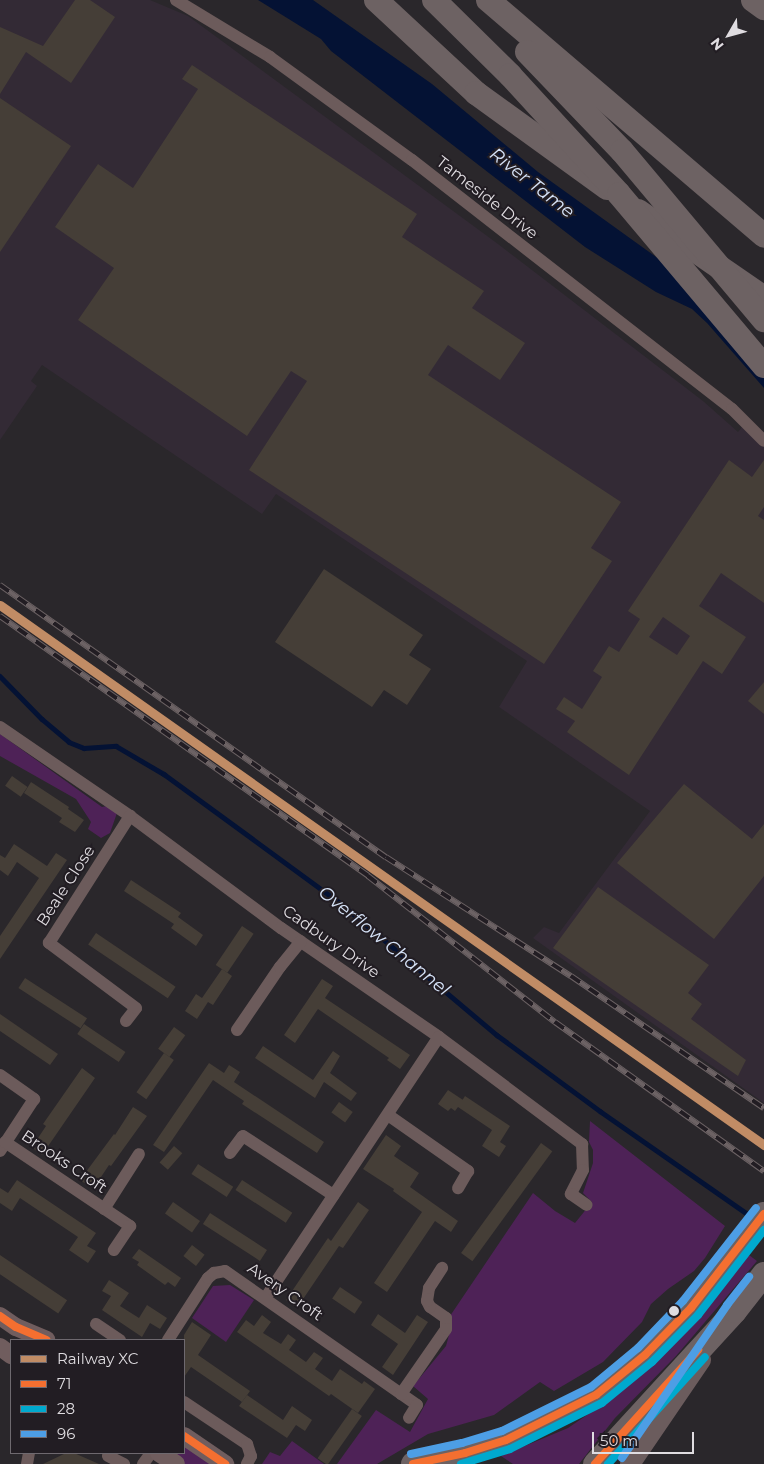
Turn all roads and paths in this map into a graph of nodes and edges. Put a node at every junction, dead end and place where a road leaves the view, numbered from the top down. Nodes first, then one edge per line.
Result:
1 (176, 0) edge
2 (376, 0) edge
3 (434, 0) edge
4 (470, 0) edge
5 (488, 0) edge
6 (753, 0) edge
7 (764, 8) edge
8 (764, 236) edge
9 (764, 298) edge
10 (764, 320) edge
11 (764, 366) edge
12 (764, 441) edge
13 (0, 727) edge
14 (130, 816) junction
15 (301, 941) junction
16 (126, 1021) dead end
17 (237, 1030) dead end
18 (439, 1037) junction
19 (0, 1075) edge
20 (388, 1115) junction
21 (3, 1146) edge
22 (230, 1153) dead end
23 (139, 1154) dead end
24 (458, 1188) dead end
25 (333, 1195) junction
26 (587, 1205) dead end
27 (104, 1209) junction
28 (764, 1214) edge
29 (114, 1250) dead end
30 (442, 1268) dead end
31 (764, 1274) edge
32 (266, 1297) junction
33 (734, 1311) junction
34 (0, 1316) edge
35 (96, 1324) dead end
36 (44, 1339) edge
37 (118, 1339) edge
38 (169, 1339) edge
39 (401, 1394) junction
40 (185, 1403) edge
41 (409, 1418) dead end
42 (185, 1437) edge
43 (464, 1453) junction
44 (160, 1454) edge
45 (108, 1456) dead end
46 (124, 1464) edge
47 (176, 1464) edge
48 (225, 1464) edge
49 (247, 1464) edge
50 (413, 1464) edge
51 (487, 1464) edge
52 (595, 1464) edge
53 (630, 1464) edge

1 - 12 street, Tameside Drive
2 - 9 highway
3 - 11 highway, bridge
4 - 10 highway, bridge
5 - 8 highway
6 - 7 highway
13 - 14 street, Cadbury Drive
14 - 15 street, Cadbury Drive
14 - 16 street, Beale Close
15 - 17 street
15 - 18 street, Cadbury Drive
18 - 20 street
18 - 26 street, Cadbury Drive
19 - 21 street, Brooks Croft
20 - 24 street
20 - 25 street
21 - 27 street, Brooks Croft
22 - 25 street
23 - 27 street, Brooks Croft
25 - 32 street
27 - 29 street, Brooks Croft
28 - 43 highway
30 - 39 street
31 - 33 highway
32 - 38 street, Avery Croft
32 - 39 street, Avery Croft
33 - 52 highway
33 - 53 main road
34 - 36 street
35 - 37 street
39 - 41 street, Avery Croft
40 - 49 street
42 - 48 street
43 - 50 highway
43 - 51 highway
44 - 47 street
45 - 46 street

